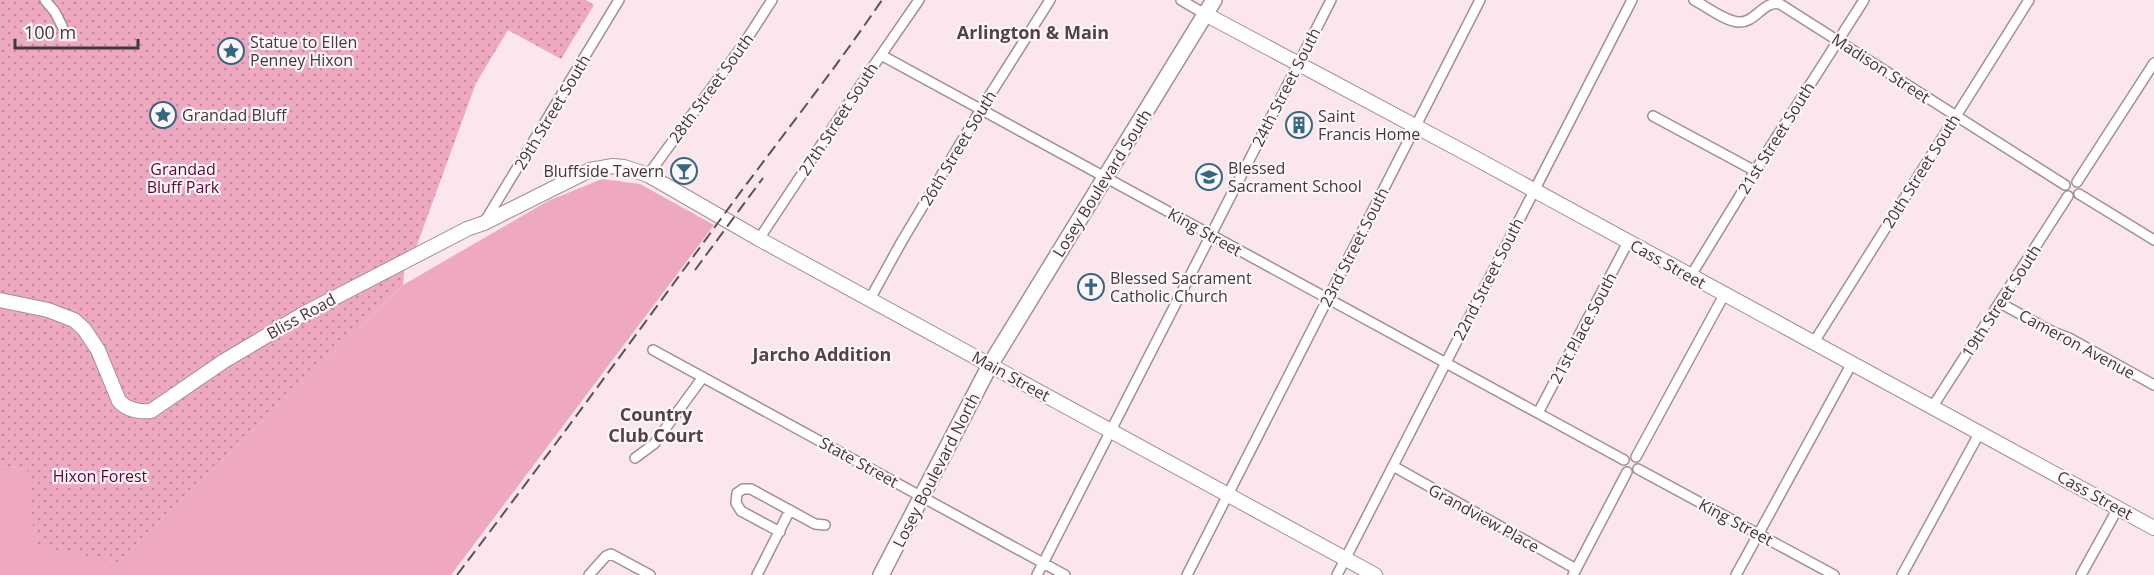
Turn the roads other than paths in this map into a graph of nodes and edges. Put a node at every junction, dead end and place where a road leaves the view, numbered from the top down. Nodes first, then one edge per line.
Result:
1 (45, 0) edge
2 (619, 0) edge
3 (772, 0) edge
4 (919, 0) edge
5 (1050, 0) edge
6 (1181, 0) edge
7 (1214, 0) edge
8 (1331, 0) edge
9 (1480, 0) edge
10 (1632, 0) edge
11 (1694, 0) edge
12 (1864, 0) edge
13 (2029, 0) edge
14 (1205, 14) junction
15 (62, 26) dead end
16 (1838, 40) junction
17 (881, 55) junction
18 (2154, 63) edge
19 (1299, 64) junction
20 (981, 109) junction
21 (1955, 115) junction
22 (1653, 116) dead end
23 (1416, 126) junction
24 (1755, 171) junction
25 (648, 176) junction
26 (1106, 176) junction
27 (2077, 183) junction
28 (2066, 185) junction
29 (1533, 190) junction
30 (2079, 194) junction
31 (2068, 196) junction
32 (484, 223) junction
33 (1211, 235) junction
34 (759, 239) junction
35 (2154, 240) edge
36 (1628, 242) junction
37 (1690, 277) junction
38 (1724, 295) junction
39 (870, 299) junction
40 (1328, 299) junction
41 (0, 300) edge
42 (2000, 303) junction
43 (1814, 342) junction
44 (653, 350) dead end
45 (1444, 363) junction
46 (1852, 363) junction
47 (990, 365) junction
48 (703, 377) junction
49 (2154, 386) edge
50 (1933, 406) junction
51 (1538, 413) junction
52 (1110, 431) junction
53 (1980, 432) junction
54 (1636, 457) junction
55 (635, 458) dead end
56 (1624, 460) junction
57 (1393, 466) junction
58 (1638, 469) junction
59 (1627, 472) junction
60 (1228, 495) junction
61 (921, 497) junction
62 (2118, 508) junction
63 (790, 510) junction
64 (825, 525) dead end
65 (2154, 528) edge
66 (780, 532) junction
67 (1759, 534) junction
68 (1345, 559) junction
69 (1043, 563) junction
70 (1575, 572) edge
71 (589, 575) edge
72 (650, 575) edge
73 (757, 575) edge
74 (881, 575) edge
75 (1037, 575) edge
76 (1065, 575) edge
77 (1187, 575) edge
78 (1337, 575) edge
79 (1375, 575) edge
80 (1736, 575) edge
81 (1834, 575) edge
82 (1902, 575) edge
83 (2081, 575) edge

1 - 15 street
2 - 32 street, 29th Street South
3 - 25 street, 28th Street South
4 - 17 street, 27th Street South
5 - 20 street, 26th Street South
6 - 14 street, Cass Street
7 - 14 main road, Losey Boulevard South
8 - 19 street, 24th Street South
9 - 23 street, 23rd Street South
10 - 29 street, 22nd Street South
11 - 16 street, Madison Street
12 - 16 street, 21st Street South
13 - 21 street, 20th Street South
14 - 19 street, Cass Street
14 - 26 main road, Losey Boulevard South
16 - 21 street, Madison Street
16 - 24 street, 21st Street South
17 - 20 street, King Street
17 - 34 street, 27th Street South
18 - 27 street
19 - 23 street, Cass Street
19 - 33 street, 24th Street South
20 - 26 street, King Street
20 - 39 street, 26th Street South
21 - 28 street, Madison Street
21 - 43 street, 20th Street South
22 - 24 street
23 - 29 street, Cass Street
23 - 40 street, 23rd Street South
24 - 37 street, 21st Street South
25 - 32 street, Bliss Road
25 - 34 street, Main Street
26 - 33 street, King Street
26 - 47 main road, Losey Boulevard South
27 - 28 street
27 - 30 street
28 - 31 street
29 - 36 street, Cass Street
29 - 45 street, 22nd Street South
30 - 31 street
30 - 35 street
31 - 42 street, 19th Street South
32 - 41 street, Bliss Road
33 - 40 street, King Street
33 - 52 street, 24th Street South
34 - 39 street, Main Street
36 - 37 street, Cass Street
36 - 51 street, 21st Place South
37 - 38 street, Cass Street
38 - 43 street, Cass Street
38 - 54 street
39 - 47 street, Main Street
40 - 45 street, King Street
40 - 60 street, 23rd Street South
42 - 49 street, Cameron Avenue
42 - 50 street, 19th Street South
43 - 46 street, Cass Street
44 - 48 street, State Street
45 - 51 street, King Street
45 - 57 street, 22nd Street South
46 - 50 street, Cass Street
46 - 67 street
47 - 52 street, Main Street
47 - 61 main road, Losey Boulevard North
48 - 55 street
48 - 61 street, State Street
50 - 53 street, Cass Street
51 - 56 street, King Street
52 - 60 street, Main Street
52 - 69 street, 24th Street South
53 - 62 street, Cass Street
53 - 82 street
54 - 56 street
54 - 58 street
56 - 59 street
57 - 68 street, 22nd Street South
57 - 70 street, Grandview Place
58 - 59 street
58 - 67 street, King Street
59 - 70 street
60 - 68 street, Main Street
60 - 77 street, 23rd Street South
61 - 69 street, State Street
61 - 74 main road, Losey Boulevard North
62 - 65 street, Cass Street
62 - 83 street
63 - 64 street
63 - 66 street
63 - 66 street
66 - 73 street
67 - 80 street
67 - 81 street, King Street
68 - 78 street, 22nd Street South
68 - 79 street, Main Street
69 - 75 street, 24th Street South
69 - 76 street, State Street
71 - 72 street

